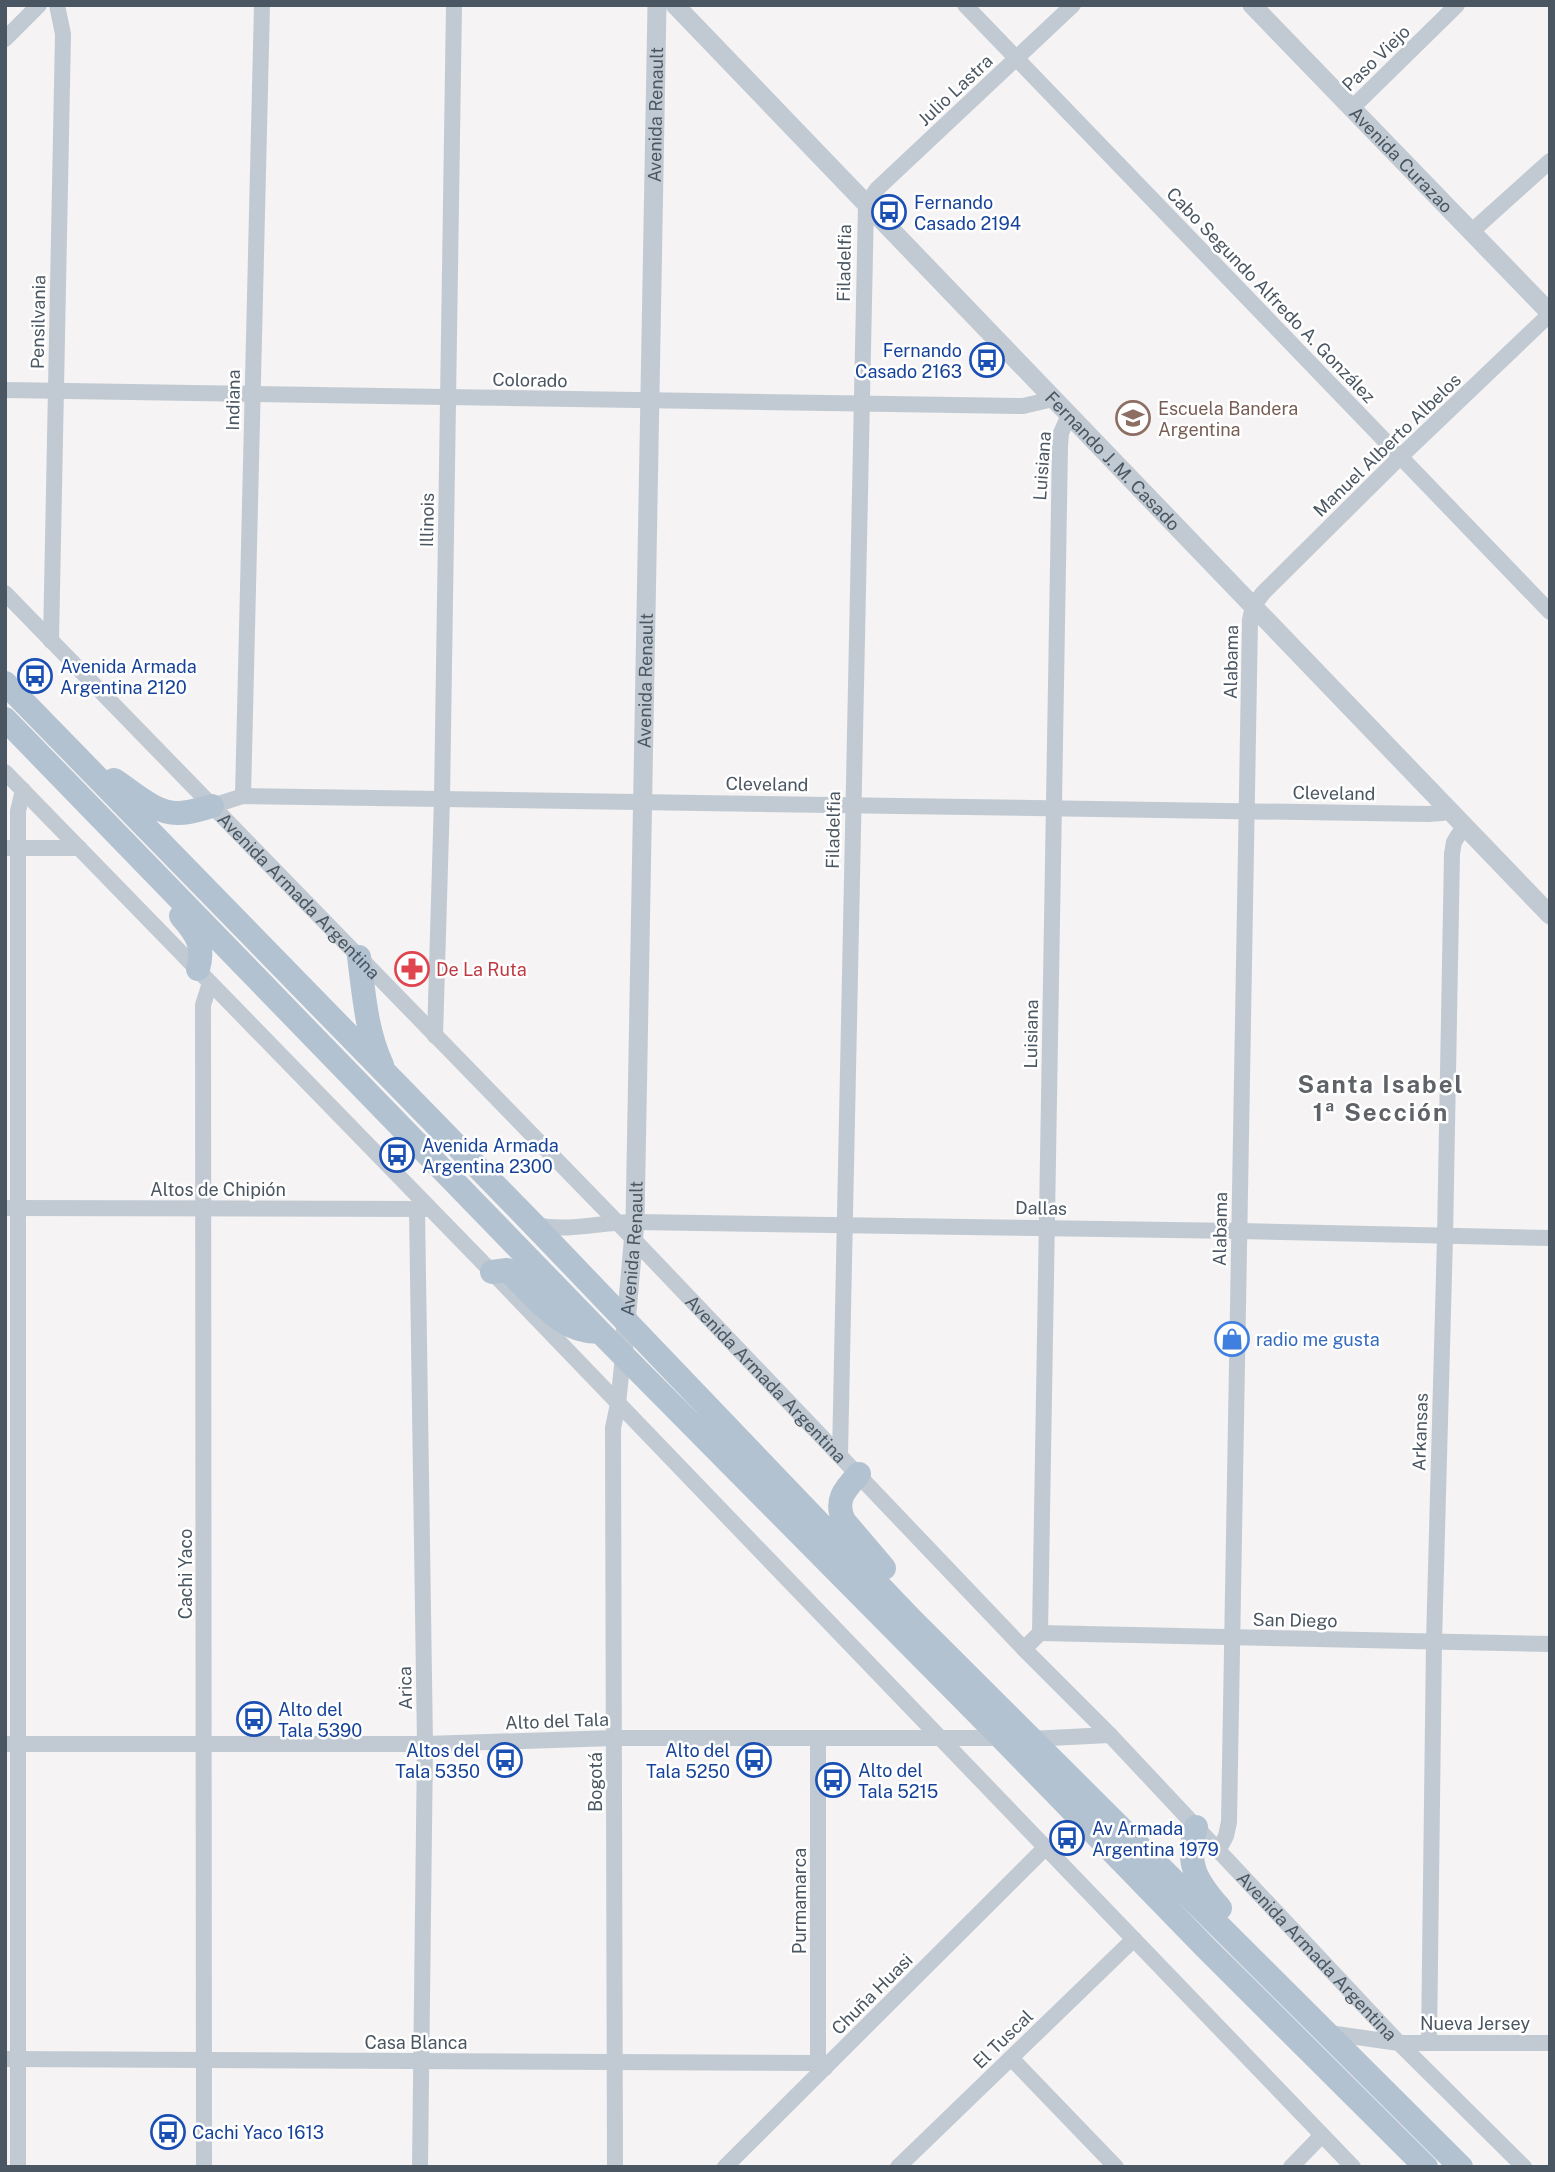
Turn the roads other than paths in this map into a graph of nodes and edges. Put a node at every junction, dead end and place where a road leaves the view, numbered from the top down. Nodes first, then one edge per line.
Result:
1 (40, 5) edge
2 (57, 5) edge
3 (261, 5) edge
4 (454, 5) edge
5 (657, 5) edge
6 (675, 5) edge
7 (965, 5) edge
8 (1073, 5) edge
9 (1252, 5) edge
10 (1457, 5) edge
11 (5, 39) edge
12 (1016, 59) junction
13 (1352, 108) junction
14 (1550, 161) edge
15 (866, 205) junction
16 (1471, 232) junction
17 (1550, 314) edge
18 (5, 390) edge
19 (56, 391) junction
20 (252, 395) junction
21 (448, 398) junction
22 (1053, 399) junction
23 (649, 402) junction
24 (862, 404) junction
25 (1069, 415) junction
26 (1400, 457) junction
27 (5, 593) edge
28 (1253, 606) junction
29 (1550, 612) edge
30 (51, 641) junction
31 (5, 683) edge
32 (5, 719) edge
33 (83, 763) junction
34 (5, 772) edge
35 (23, 790) junction
36 (243, 796) junction
37 (442, 798) junction
38 (643, 801) junction
39 (853, 805) junction
40 (212, 806) junction
41 (1054, 808) junction
42 (1447, 808) junction
43 (1248, 811) junction
44 (99, 815) junction
45 (1464, 826) junction
46 (12, 848) edge
47 (79, 848) junction
48 (1550, 915) edge
49 (359, 957) junction
50 (204, 976) junction
51 (435, 1036) junction
52 (387, 1076) junction
53 (12, 1208) edge
54 (205, 1209) junction
55 (424, 1209) junction
56 (533, 1224) junction
57 (846, 1225) junction
58 (1047, 1227) junction
59 (628, 1228) junction
60 (1239, 1231) junction
61 (1446, 1237) junction
62 (1550, 1238) edge
63 (492, 1272) junction
64 (626, 1322) junction
65 (600, 1332) junction
66 (623, 1356) junction
67 (618, 1404) junction
68 (840, 1455) junction
69 (859, 1474) junction
70 (912, 1620) junction
71 (1040, 1633) junction
72 (1233, 1637) junction
73 (1434, 1642) junction
74 (1550, 1644) edge
75 (1024, 1649) junction
76 (1110, 1735) junction
77 (614, 1738) junction
78 (818, 1738) junction
79 (941, 1738) junction
80 (1002, 1738) junction
81 (1034, 1739) junction
82 (12, 1744) edge
83 (204, 1744) junction
84 (425, 1744) junction
85 (1196, 1827) junction
86 (1045, 1848) junction
87 (1218, 1851) junction
88 (1134, 1939) junction
89 (1272, 1978) junction
90 (1329, 2033) junction
91 (1429, 2042) junction
92 (1399, 2043) junction
93 (1550, 2043) edge
94 (1011, 2058) junction
95 (12, 2059) edge
96 (203, 2060) junction
97 (421, 2061) junction
98 (615, 2062) junction
99 (822, 2066) junction
100 (1322, 2135) junction
101 (899, 2166) edge
102 (18, 2167) edge
103 (204, 2167) edge
104 (420, 2167) edge
105 (615, 2167) edge
106 (724, 2167) edge
107 (1116, 2167) edge
108 (1291, 2167) edge
109 (1353, 2167) edge
110 (1426, 2167) edge
111 (1461, 2167) edge
112 (1524, 2167) edge

1 - 11 street
2 - 19 street, Pensilvania
3 - 20 street, Indiana
4 - 21 street, Illinois
5 - 23 street, Avenida Renault
6 - 15 street, Fernando J. M. Casado
7 - 12 street, Cabo Segundo Alfredo A. González
8 - 12 street, Julio Lastra
9 - 13 street, Avenida Curazao
10 - 13 street, Paso Viejo
12 - 15 street, Julio Lastra
12 - 26 street, Cabo Segundo Alfredo A. González
13 - 16 street, Avenida Curazao
14 - 16 street
15 - 22 street, Fernando J. M. Casado
15 - 24 street, Filadelfia
16 - 17 street, Avenida Curazao
17 - 26 street, Manuel Alberto Albelos
18 - 19 street, Colorado
19 - 20 street, Colorado
19 - 30 street, Pensilvania
20 - 21 street, Colorado
20 - 36 street, Indiana
21 - 23 street, Colorado
21 - 37 street, Illinois
22 - 24 street, Colorado
22 - 25 street, Fernando J. M. Casado
23 - 24 street, Colorado
23 - 38 street, Avenida Renault
24 - 39 street, Filadelfia
25 - 28 street, Fernando J. M. Casado
25 - 41 street, Luisiana
26 - 28 street, Manuel Alberto Albelos
26 - 29 street, Cabo Segundo Alfredo A. González
27 - 30 street, Avenida Armada Argentina
28 - 42 street, Fernando J. M. Casado
28 - 43 street, Alabama
30 - 40 street, Avenida Armada Argentina
31 - 33 main road
32 - 44 main road
33 - 40 main road
33 - 52 main road
34 - 35 street
35 - 46 street
35 - 47 street
36 - 37 street, Cleveland
36 - 40 street, Cleveland
37 - 38 street, Cleveland
37 - 51 street, Illinois
38 - 39 street, Cleveland
38 - 59 street, Avenida Renault
39 - 41 street, Cleveland
39 - 57 street, Filadelfia
40 - 49 street, Avenida Armada Argentina
41 - 43 street, Cleveland
41 - 58 street, Luisiana
42 - 43 street, Cleveland
42 - 45 street, Fernando J. M. Casado
43 - 60 street, Alabama
44 - 50 main road
44 - 65 main road
45 - 48 street, Fernando J. M. Casado
45 - 61 street, Arkansas
46 - 47 street
46 - 53 street
47 - 50 street
49 - 51 street, Avenida Armada Argentina
49 - 52 main road
50 - 54 street, Cachi Yaco
50 - 55 street
51 - 59 street, Avenida Armada Argentina
52 - 56 main road
53 - 54 street, Altos de Chipión
53 - 82 street
54 - 55 street, Altos de Chipión
54 - 83 street, Cachi Yaco
55 - 63 street
55 - 84 street, Arica
56 - 59 street, Dallas
56 - 64 main road
57 - 58 street, Dallas
57 - 59 street, Dallas
57 - 68 street, Filadelfia
58 - 60 street, Dallas
58 - 71 street, Luisiana
59 - 64 street, Avenida Renault
59 - 68 street, Avenida Armada Argentina
60 - 61 street, Dallas
60 - 72 street, Alabama
61 - 62 street, Dallas
61 - 73 street, Arkansas
63 - 65 main road
63 - 67 street
64 - 66 street, Avenida Renault
64 - 70 main road
65 - 66 main road
66 - 67 street, Bogotá
66 - 80 main road
67 - 77 street, Bogotá
67 - 79 street
68 - 69 street, Avenida Armada Argentina
69 - 70 main road
69 - 75 street, Avenida Armada Argentina
70 - 81 main road
71 - 72 street, San Diego
71 - 75 street
72 - 73 street, San Diego
72 - 87 street, Alabama
73 - 74 street, San Diego
73 - 91 street, Arkansas
75 - 76 street, Avenida Armada Argentina
76 - 81 street, Alto del Tala
76 - 85 street, Avenida Armada Argentina
77 - 78 street, Alto del Tala
77 - 84 street, Alto del Tala
77 - 98 street, Bogotá
78 - 79 street, Alto del Tala
78 - 99 street, Purmamarca
79 - 80 street, Alto del Tala
79 - 86 street
80 - 81 street, Alto del Tala
80 - 110 main road
81 - 89 main road
82 - 83 street, Alto del Tala
82 - 95 street
83 - 84 street, Alto del Tala
83 - 96 street, Cachi Yaco
84 - 97 street, Arica
85 - 87 street, Avenida Armada Argentina
85 - 89 main road
86 - 88 street
86 - 99 street, Chuña Huasi
87 - 92 street, Avenida Armada Argentina
88 - 94 street, El Tuscal
88 - 100 street
89 - 90 main road
90 - 92 street, Nueva Jersey
90 - 111 main road
91 - 92 street, Nueva Jersey
91 - 93 street, Nueva Jersey
92 - 112 street, Avenida Armada Argentina
94 - 101 street, El Tuscal
94 - 107 street
95 - 96 street, Casa Blanca
95 - 102 street
96 - 97 street, Casa Blanca
96 - 103 street, Cachi Yaco
97 - 98 street, Casa Blanca
97 - 104 street, Arica
98 - 99 street, Casa Blanca
98 - 105 street, Bogotá
99 - 106 street, Chuña Huasi
100 - 108 street
100 - 109 street

